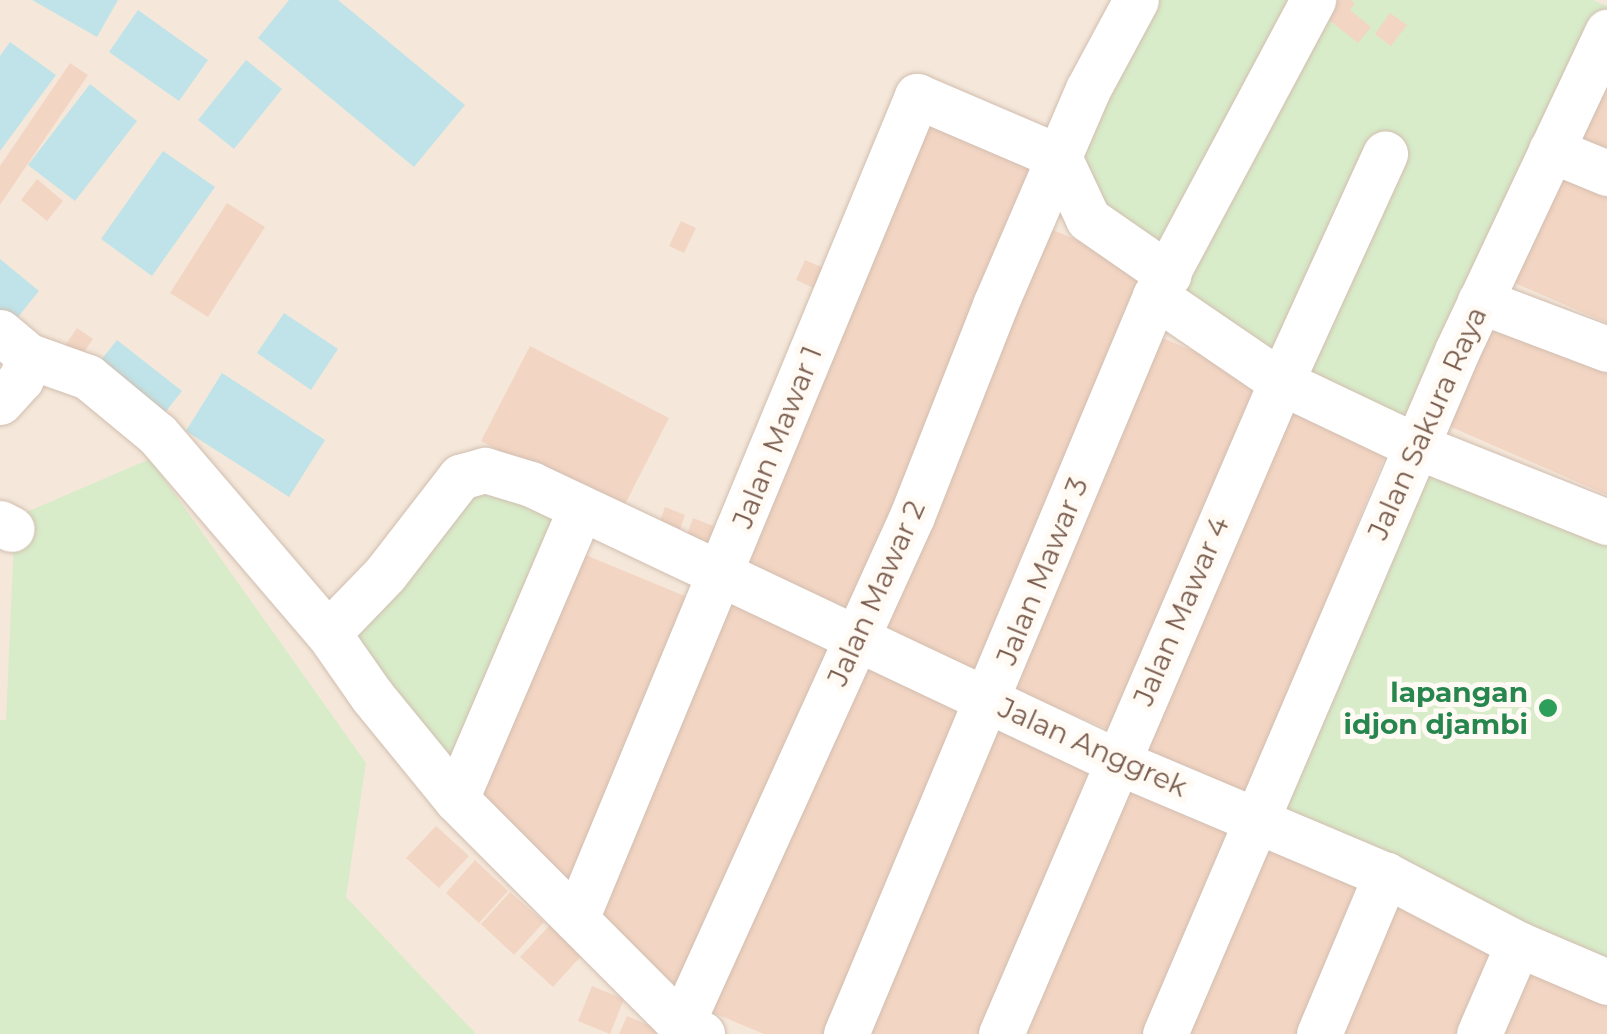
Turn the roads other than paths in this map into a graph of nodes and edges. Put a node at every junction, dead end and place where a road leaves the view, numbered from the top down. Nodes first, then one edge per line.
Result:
1 (1136, 0) edge
2 (1313, 0) edge
3 (1592, 0) edge
4 (1607, 6) edge
5 (1607, 32) edge
6 (1551, 150) junction
7 (1385, 154) dead end
8 (1059, 157) junction
9 (1607, 173) edge
10 (1162, 286) junction
11 (1480, 300) junction
12 (14, 344) edge
13 (1607, 349) edge
14 (1282, 382) junction
15 (0, 402) edge
16 (1416, 446) junction
17 (580, 508) junction
18 (1607, 522) edge
19 (721, 572) junction
20 (328, 634) junction
21 (856, 634) junction
22 (988, 701) junction
23 (1118, 762) junction
24 (456, 799) junction
25 (1258, 818) junction
26 (1386, 875) junction
27 (576, 920) junction
28 (1518, 944) junction
29 (1607, 982) edge
30 (692, 1029) edge
31 (846, 1034) edge
32 (1000, 1034) edge
33 (1165, 1034) edge
34 (1319, 1034) edge
35 (1479, 1034) edge

1 - 8 street, Jalan Mawar 2
2 - 10 street, Jalan Mawar 3
3 - 4 street
5 - 6 street, Jalan Sakura Raya
6 - 9 street
6 - 11 street, Jalan Sakura Raya
7 - 14 street, Jalan Mawar 4
8 - 10 street
8 - 19 street, Jalan Mawar 1
8 - 21 street, Jalan Mawar 2
10 - 14 street
10 - 22 street, Jalan Mawar 3
11 - 13 street
11 - 16 street, Jalan Sakura Raya
12 - 15 street
12 - 20 street
14 - 16 street
14 - 23 street, Jalan Mawar 4
16 - 18 street
16 - 25 street, Jalan Sakura Raya
17 - 19 street, Jalan Anggrek
17 - 20 street, Jalan Anggrek
17 - 24 street
19 - 21 street, Jalan Anggrek
19 - 27 street, Jalan Mawar 1
20 - 24 street
21 - 22 street, Jalan Anggrek
21 - 30 street, Jalan Mawar 2
22 - 23 street, Jalan Anggrek
22 - 31 street, Jalan Mawar 3
23 - 25 street, Jalan Anggrek
23 - 32 street, Jalan Mawar 4
24 - 27 street
25 - 26 street, Jalan Anggrek
25 - 33 street, Jalan Sakura Raya
26 - 28 street, Jalan Anggrek
26 - 34 street
27 - 30 street
28 - 29 street, Jalan Anggrek
28 - 35 street

